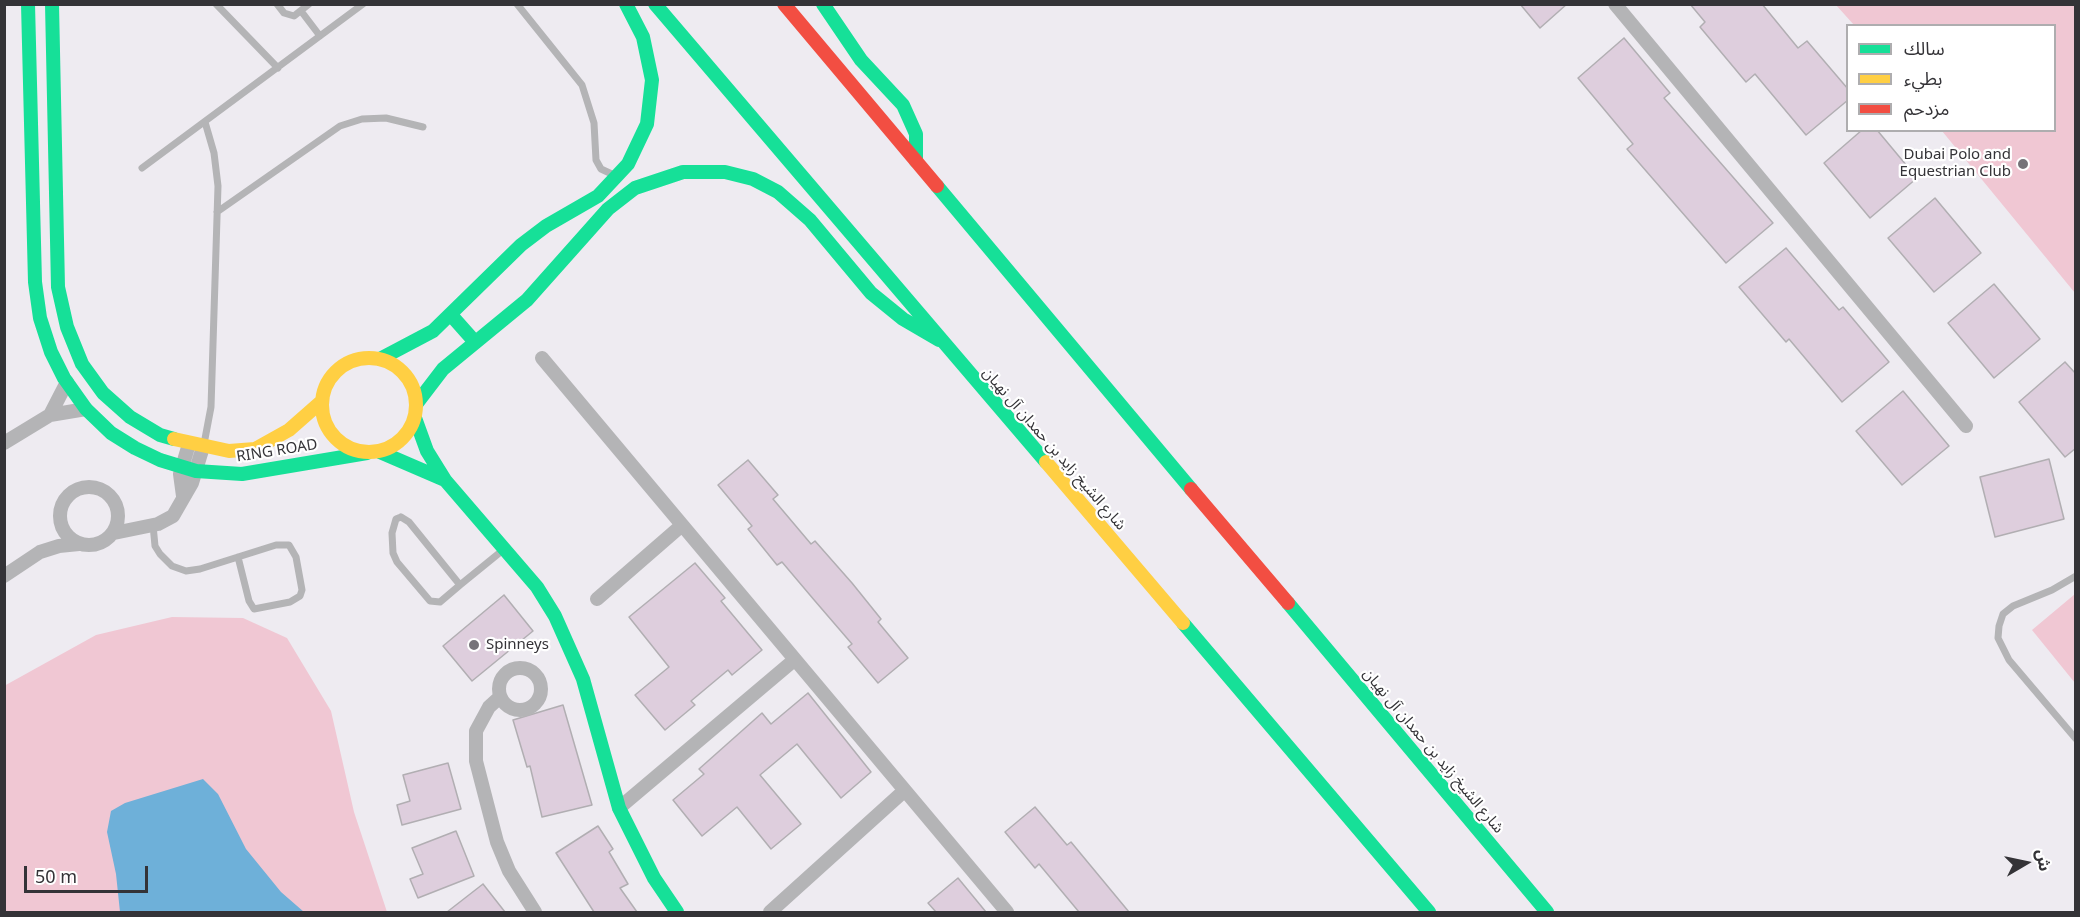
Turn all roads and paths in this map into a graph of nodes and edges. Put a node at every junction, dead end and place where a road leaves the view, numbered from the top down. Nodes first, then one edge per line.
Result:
1 (28, 4) edge
2 (52, 4) edge
3 (216, 4) edge
4 (277, 4) edge
5 (309, 4) edge
6 (363, 4) edge
7 (517, 4) edge
8 (626, 4) edge
9 (655, 4) edge
10 (784, 4) edge
11 (823, 4) edge
12 (1615, 4) edge
13 (301, 11) junction
14 (320, 36) junction
15 (278, 68) junction
16 (205, 122) junction
17 (423, 127) dead end
18 (916, 161) junction
19 (142, 168) dead end
20 (619, 176) junction
21 (217, 212) junction
22 (451, 315) junction
23 (939, 340) junction
24 (475, 342) junction
25 (542, 358) dead end
26 (380, 359) junction
27 (82, 364) junction
28 (65, 380) junction
29 (322, 401) junction
30 (417, 403) junction
31 (86, 409) junction
32 (51, 415) junction
33 (415, 418) junction
34 (1966, 426) dead end
35 (4, 443) edge
36 (196, 446) junction
37 (374, 452) junction
38 (182, 467) junction
39 (196, 471) junction
40 (445, 480) junction
41 (183, 496) junction
42 (118, 514) junction
43 (60, 519) junction
44 (150, 526) junction
45 (681, 526) junction
46 (114, 533) junction
47 (79, 544) junction
48 (506, 549) junction
49 (40, 552) junction
50 (238, 557) junction
51 (4, 576) edge
52 (2076, 576) edge
53 (460, 585) junction
54 (597, 599) dead end
55 (793, 661) junction
56 (500, 697) dead end
57 (2076, 739) edge
58 (904, 791) junction
59 (619, 808) junction
60 (535, 912) edge
61 (677, 912) edge
62 (770, 912) edge
63 (1007, 912) edge
64 (1430, 912) edge
65 (1547, 912) edge

1 - 28 street, RING ROAD
2 - 27 street, RING ROAD
3 - 15 lane
4 - 13 lane
5 - 13 lane
6 - 14 lane
7 - 20 lane
8 - 20 street
9 - 23 street, شارع الشيخ زايد بن حمدان آل نهيان
10 - 18 street, شارع الشيخ زايد بن حمدان آل نهيان
11 - 18 street
12 - 34 street
13 - 14 lane
14 - 15 lane
15 - 16 lane
16 - 19 lane
16 - 21 lane
17 - 21 lane
18 - 65 street, شارع الشيخ زايد بن حمدان آل نهيان
20 - 22 street
21 - 36 lane
22 - 24 street
22 - 26 street
23 - 24 street
23 - 64 street, شارع الشيخ زايد بن حمدان آل نهيان
24 - 30 street
25 - 45 street
26 - 29 street
26 - 30 street
27 - 28 street
27 - 36 street, RING ROAD
28 - 31 street, RING ROAD
28 - 32 street
29 - 36 street, RING ROAD
29 - 37 street
30 - 33 street
31 - 32 street
31 - 38 street, RING ROAD
32 - 35 street
33 - 37 street
33 - 40 street
36 - 38 street
36 - 39 street
37 - 39 street, RING ROAD
37 - 40 street
38 - 39 street, RING ROAD
38 - 41 street
39 - 41 street
40 - 48 street
41 - 44 street
42 - 43 street
42 - 44 street
42 - 46 street
43 - 47 street
43 - 49 street
44 - 46 street
44 - 50 lane
45 - 54 street
45 - 55 street
46 - 47 street
47 - 49 street
48 - 53 lane
48 - 59 street
49 - 51 street
50 - 50 lane
52 - 57 lane
53 - 53 lane
55 - 58 street
55 - 59 street
56 - 60 street
58 - 62 street
58 - 63 street
59 - 61 street

